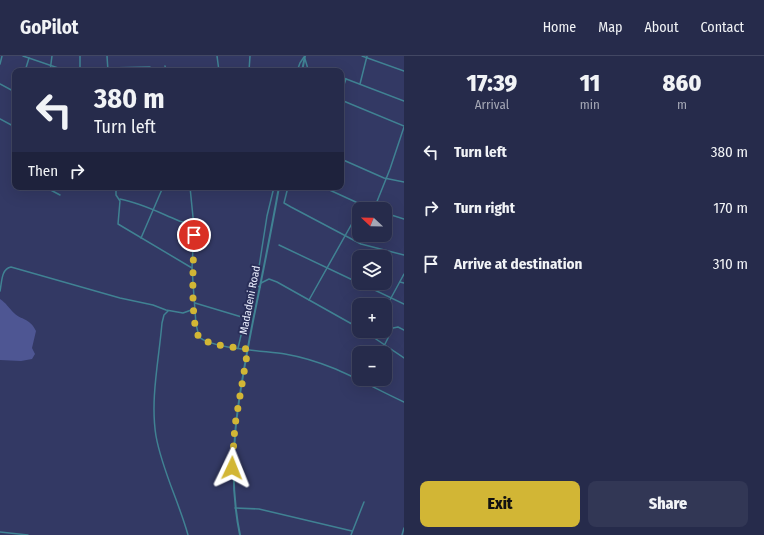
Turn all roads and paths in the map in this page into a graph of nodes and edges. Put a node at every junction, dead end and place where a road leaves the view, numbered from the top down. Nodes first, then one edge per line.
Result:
1 (2, 56) edge
2 (23, 56) edge
3 (52, 56) edge
4 (80, 56) edge
5 (107, 56) edge
6 (218, 56) edge
7 (250, 56) edge
8 (362, 56) edge
9 (304, 57) edge
10 (367, 57) edge
11 (29, 58) junction
12 (0, 64) edge
13 (51, 66) junction
14 (150, 67) dead end
15 (26, 68) edge
16 (57, 68) edge
17 (80, 68) edge
18 (108, 68) joint
19 (219, 68) edge
20 (249, 68) edge
21 (298, 68) edge
22 (302, 68) edge
23 (308, 68) edge
24 (404, 71) edge
25 (346, 79) joint
26 (0, 84) edge
27 (360, 84) junction
28 (344, 85) edge
29 (12, 90) edge
30 (344, 101) edge
31 (404, 101) edge
32 (0, 119) edge
33 (12, 125) edge
34 (404, 127) edge
35 (344, 160) edge
36 (387, 179) junction
37 (404, 182) edge
38 (51, 190) edge
39 (116, 190) edge
40 (162, 190) edge
41 (190, 190) edge
42 (273, 190) edge
43 (278, 190) edge
44 (287, 190) edge
45 (329, 190) edge
46 (60, 195) dead end
47 (120, 198) junction
48 (354, 202) edge
49 (377, 202) edge
50 (154, 209) junction
51 (392, 216) edge
52 (404, 219) edge
53 (352, 224) edge
54 (194, 227) junction
55 (345, 236) junction
56 (141, 238) junction
57 (279, 245) dead end
58 (404, 255) edge
59 (192, 268) junction
60 (327, 268) junction
61 (404, 274) edge
62 (352, 280) edge
63 (400, 282) junction
64 (261, 283) junction
65 (404, 284) edge
66 (253, 285) junction
67 (260, 287) junction
68 (375, 290) edge
69 (0, 291) edge
70 (391, 297) junction
71 (309, 300) junction
72 (194, 303) junction
73 (404, 304) edge
74 (194, 310) junction
75 (168, 311) junction
76 (245, 318) junction
77 (352, 324) edge
78 (404, 330) edge
79 (375, 338) edge
80 (384, 344) junction
81 (238, 348) junction
82 (248, 349) junction
83 (404, 358) edge
84 (404, 402) edge
85 (364, 502) dead end
86 (235, 508) junction
87 (404, 528) edge
88 (352, 531) junction
89 (0, 532) edge
90 (28, 535) edge
91 (188, 535) edge
92 (240, 535) edge
93 (350, 535) edge
94 (402, 535) edge

1 - 12 street
2 - 11 street
3 - 13 street
4 - 17 street
5 - 18 street
6 - 19 street
7 - 20 street
8 - 10 street
9 - 21 street
9 - 22 street
9 - 23 street
10 - 24 street
10 - 27 street
11 - 13 street
11 - 15 street
13 - 16 street
14 - 18 street
25 - 27 street
25 - 28 street
26 - 29 street
27 - 31 street
30 - 34 street
32 - 33 street
34 - 36 street
35 - 36 street
36 - 37 street
36 - 49 street
38 - 46 street
39 - 47 street
40 - 50 street
41 - 54 street
42 - 66 street
43 - 64 street, Madadeni Road
44 - 55 street
45 - 48 street
47 - 50 street
47 - 56 street
50 - 54 street
50 - 56 street
51 - 52 street
53 - 55 street
54 - 59 street
55 - 58 street
55 - 60 street
56 - 59 street
57 - 60 street
59 - 72 street
60 - 62 street
60 - 71 street
61 - 63 street
63 - 65 street
63 - 70 street
64 - 67 street, Madadeni Road
64 - 71 street
66 - 67 street
66 - 76 street
67 - 82 street, Madadeni Road
68 - 70 street
69 - 75 street
70 - 73 street
71 - 77 street
72 - 74 street
72 - 76 street
74 - 75 street
74 - 81 street
75 - 91 street
76 - 81 street
78 - 80 street
79 - 80 street
80 - 83 street
81 - 82 street
82 - 84 street
82 - 86 street, Madadeni Road
85 - 88 street
86 - 88 street
86 - 92 street, Madadeni Road
87 - 94 street
88 - 93 street
89 - 90 street

